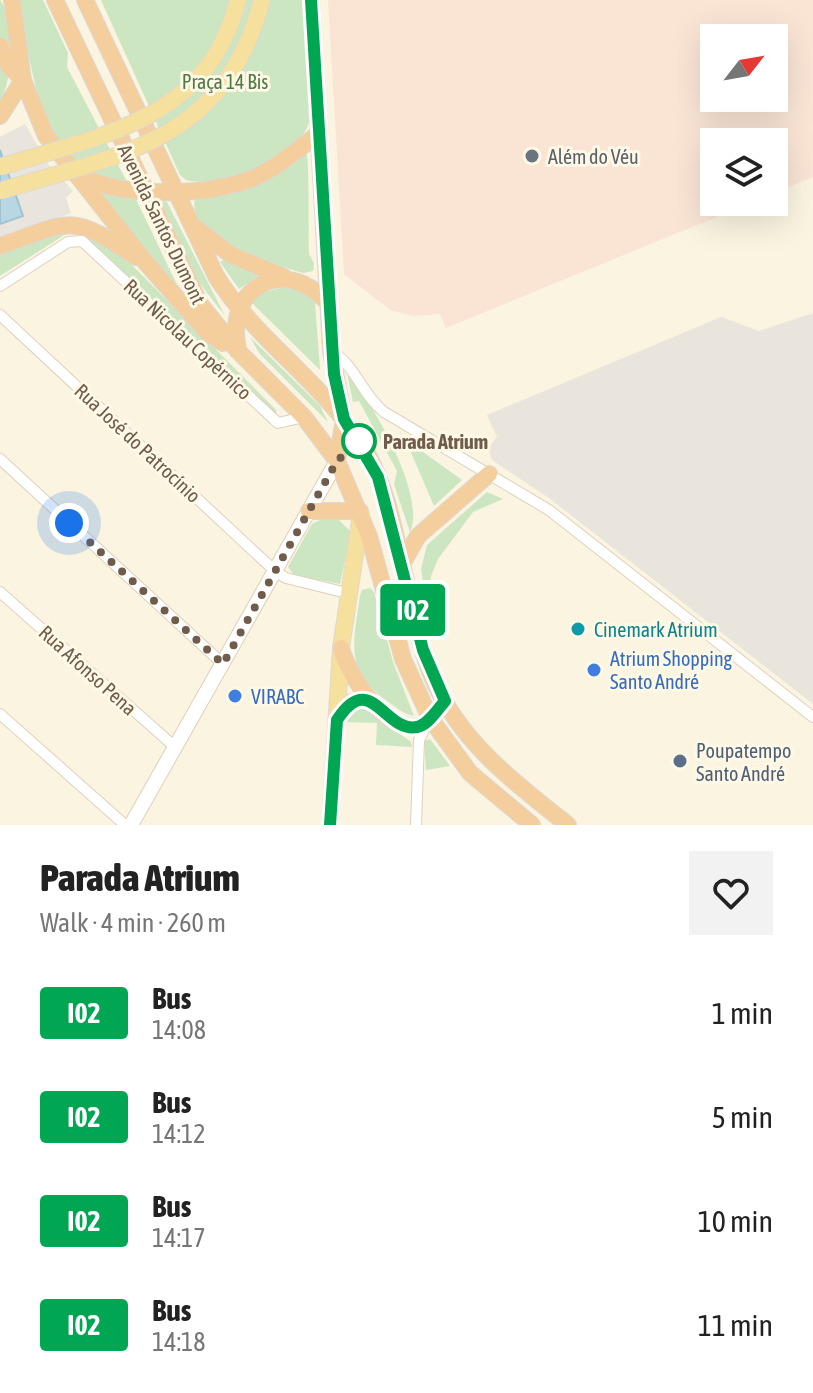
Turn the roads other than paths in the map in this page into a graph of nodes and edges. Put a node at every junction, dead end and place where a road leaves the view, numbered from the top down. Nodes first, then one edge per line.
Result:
1 (12, 0) edge
2 (55, 0) edge
3 (238, 0) edge
4 (262, 0) edge
5 (311, 0) edge
6 (89, 4) edge
7 (0, 46) edge
8 (23, 80) junction
9 (0, 116) edge
10 (319, 133) junction
11 (0, 167) edge
12 (72, 171) junction
13 (174, 190) junction
14 (0, 191) edge
15 (144, 191) junction
16 (190, 222) junction
17 (0, 246) edge
18 (147, 264) junction
19 (284, 277) junction
20 (0, 286) edge
21 (328, 303) junction
22 (239, 307) junction
23 (0, 315) edge
24 (238, 351) junction
25 (331, 351) junction
26 (304, 417) junction
27 (344, 419) junction
28 (0, 459) edge
29 (337, 461) junction
30 (489, 474) junction
31 (309, 511) junction
32 (360, 512) junction
33 (402, 564) junction
34 (276, 572) junction
35 (0, 592) edge
36 (351, 594) junction
37 (341, 648) junction
38 (223, 664) junction
39 (368, 700) junction
40 (445, 701) junction
41 (0, 714) edge
42 (813, 717) edge
43 (430, 718) junction
44 (337, 720) junction
45 (175, 747) junction
46 (125, 825) edge
47 (131, 825) edge
48 (330, 825) edge
49 (416, 825) edge
50 (532, 825) edge
51 (568, 825) edge

1 - 8 highway
2 - 15 highway, Avenida Santos Dumont
3 - 11 main road, bridge
4 - 14 main road, bridge
5 - 10 highway
6 - 13 highway, Avenida Santos Dumont
7 - 8 highway
8 - 9 highway
8 - 12 highway
10 - 13 highway
10 - 21 highway
12 - 15 highway
12 - 18 highway
13 - 15 highway
13 - 16 highway, Avenida Santos Dumont
15 - 24 highway, Avenida Santos Dumont
16 - 19 highway
16 - 22 highway, Avenida Santos Dumont
17 - 18 highway
18 - 24 highway
19 - 21 highway
19 - 22 highway
20 - 26 street, Rua Nicolau Copérnico
21 - 25 highway
22 - 24 highway
22 - 27 highway, Avenida Santos Dumont
23 - 34 street, Rua José do Patrocínio
24 - 26 highway, Avenida Santos Dumont
25 - 27 highway
25 - 30 street
26 - 29 highway, Avenida Santos Dumont
27 - 29 highway
27 - 33 highway
28 - 38 street
29 - 31 main road
29 - 32 highway, Avenida Santos Dumont
30 - 33 highway
30 - 42 street
31 - 32 highway
31 - 34 main road
32 - 36 main road
32 - 43 highway, Avenida Santos Dumont
33 - 40 highway
34 - 36 street
34 - 38 main road
35 - 45 street, Rua Afonso Pena
36 - 37 main road
37 - 39 highway
37 - 44 main road
38 - 45 main road
39 - 43 highway
39 - 44 main road
40 - 43 highway
40 - 51 highway
41 - 46 street
43 - 49 street
43 - 50 highway, Avenida Santos Dumont
44 - 48 main road
45 - 47 main road

